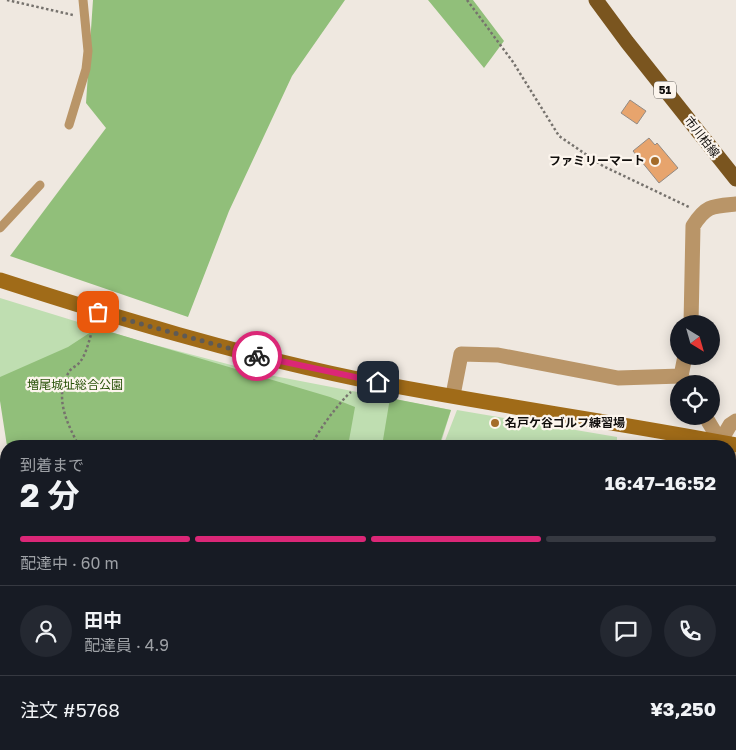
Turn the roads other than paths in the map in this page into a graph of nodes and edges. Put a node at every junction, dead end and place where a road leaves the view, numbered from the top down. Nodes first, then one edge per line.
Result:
1 (83, 0) edge
2 (596, 0) edge
3 (69, 125) dead end
4 (736, 179) edge
5 (40, 185) dead end
6 (736, 204) edge
7 (0, 228) edge
8 (0, 280) edge
9 (690, 315) edge
10 (670, 380) edge
11 (453, 395) junction
12 (736, 421) edge
13 (710, 425) edge
14 (700, 440) edge
15 (720, 440) edge
16 (724, 440) edge

1 - 3 lane
2 - 4 main road, 市川柏線 / 51
5 - 7 lane
6 - 9 street
8 - 11 street
10 - 11 street
11 - 14 street
12 - 16 street
13 - 15 street

